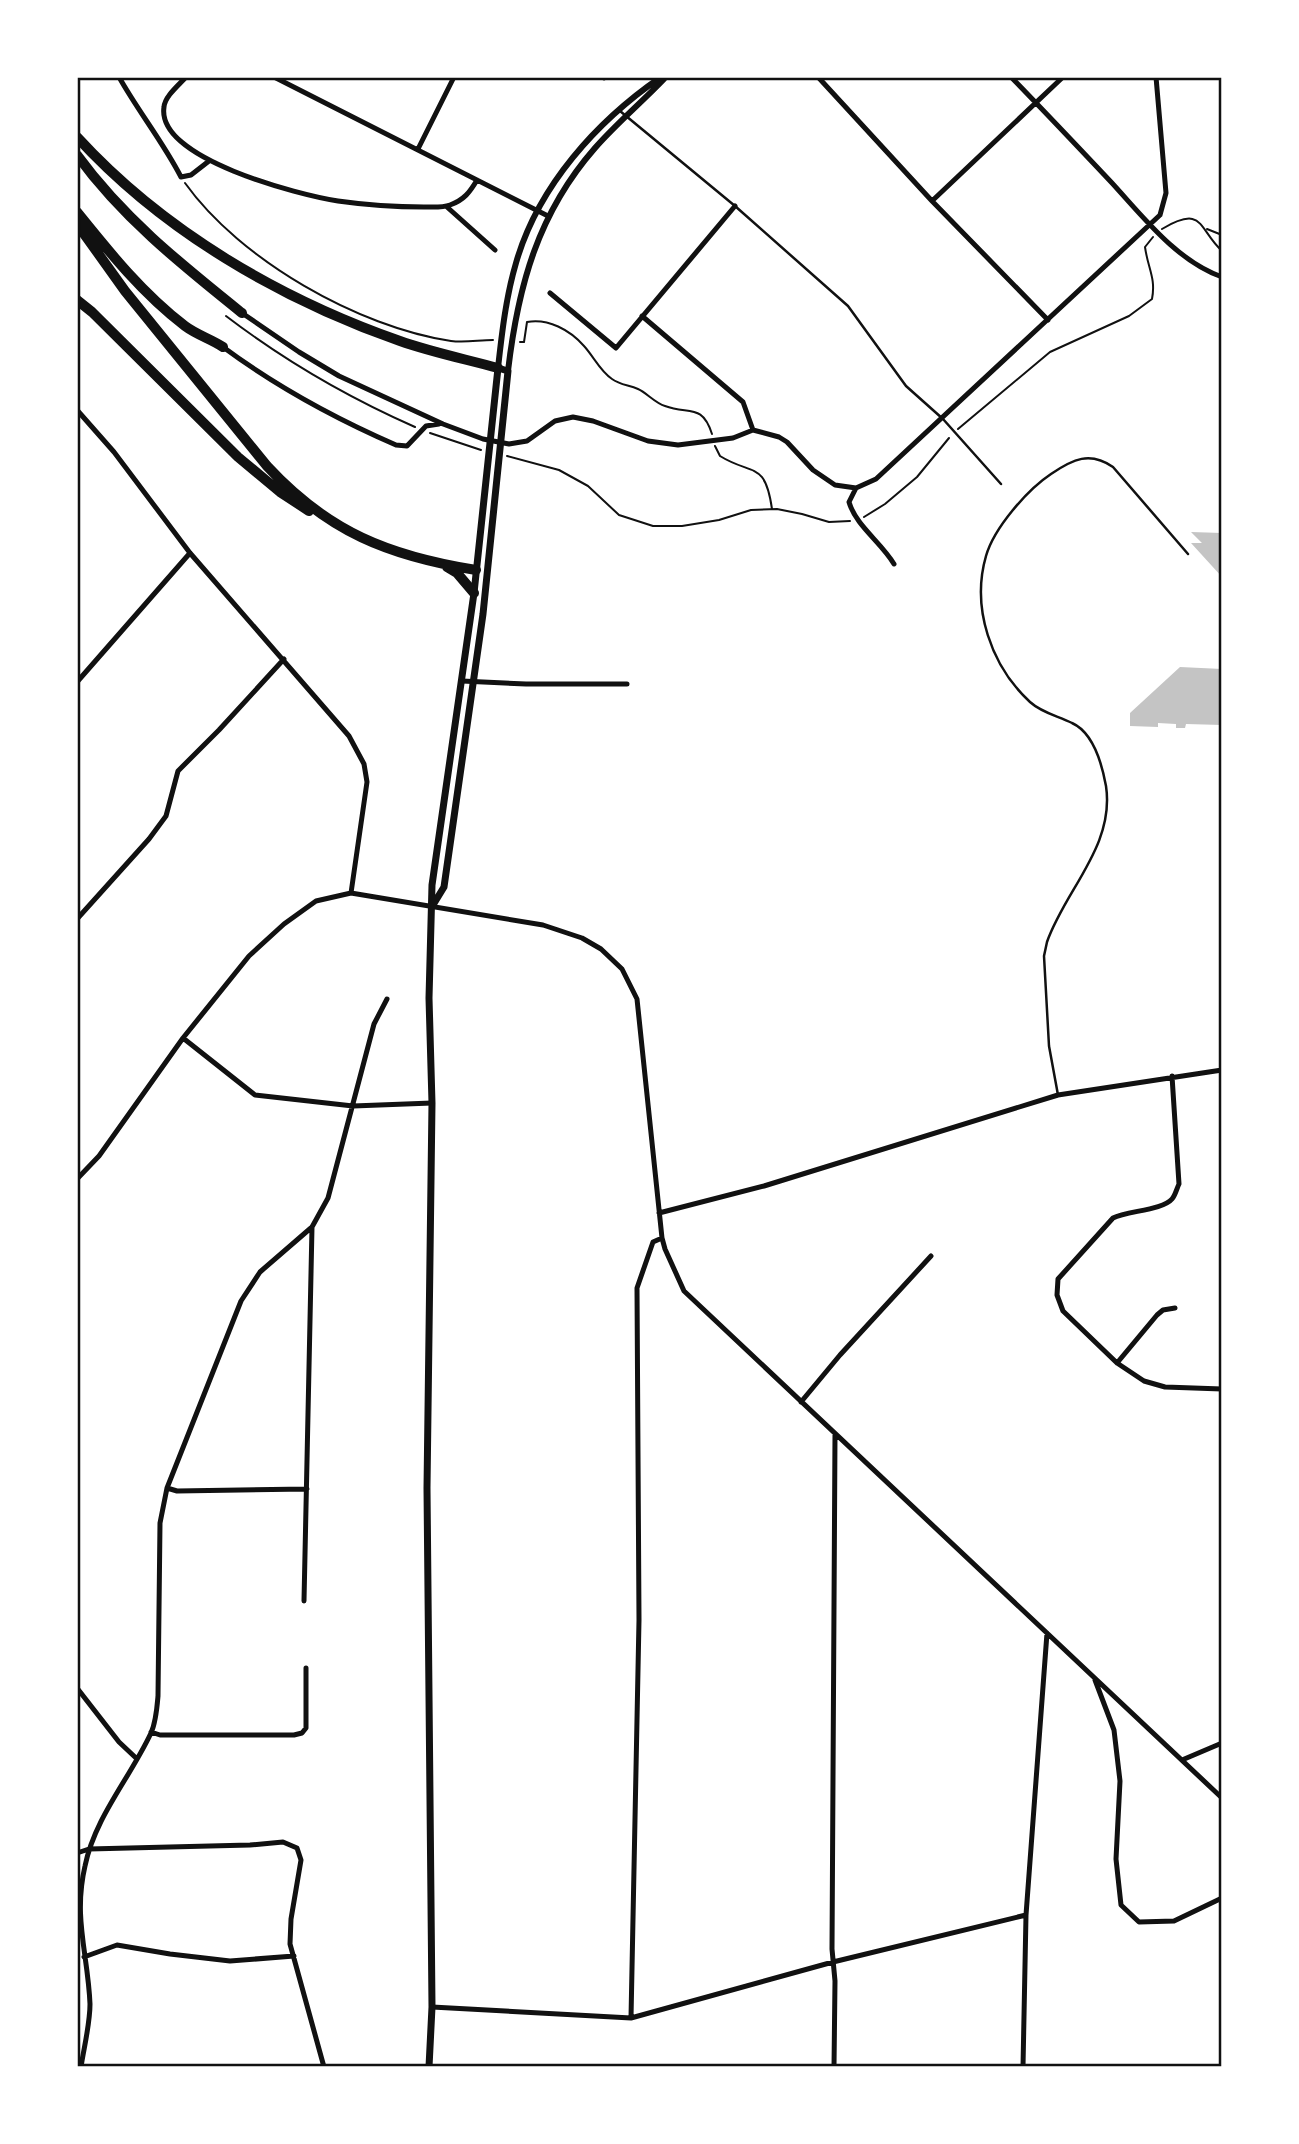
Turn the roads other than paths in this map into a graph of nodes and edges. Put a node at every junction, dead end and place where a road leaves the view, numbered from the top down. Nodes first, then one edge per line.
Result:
1 (119, 77) edge
2 (186, 77) edge
3 (274, 77) edge
4 (454, 77) edge
5 (663, 77) edge
6 (818, 77) edge
7 (1011, 77) edge
8 (1063, 77) edge
9 (1156, 77) edge
10 (1035, 102) junction
11 (618, 110) junction
12 (627, 117) junction
13 (77, 137) edge
14 (418, 149) junction
15 (77, 155) edge
16 (209, 161) junction
17 (477, 180) junction
18 (932, 201) junction
19 (735, 206) junction
20 (447, 207) junction
21 (538, 210) junction
22 (77, 212) edge
23 (548, 216) junction
24 (77, 224) edge
25 (1150, 224) junction
26 (495, 250) dead end
27 (1222, 277) edge
28 (550, 293) dead end
29 (77, 300) edge
30 (242, 313) joint
31 (642, 316) junction
32 (1048, 320) junction
33 (223, 347) joint
34 (503, 369) junction
35 (77, 410) edge
36 (412, 411) junction
37 (943, 419) junction
38 (443, 424) junction
39 (421, 429) junction
40 (753, 430) junction
41 (1001, 484) dead end
42 (856, 488) junction
43 (323, 517) junction
44 (190, 553) junction
45 (1188, 554) dead end
46 (430, 561) junction
47 (894, 564) dead end
48 (482, 570) junction
49 (474, 593) junction
50 (284, 659) junction
51 (462, 681) junction
52 (474, 681) junction
53 (77, 682) edge
54 (627, 684) dead end
55 (351, 893) junction
56 (433, 905) junction
57 (77, 919) edge
58 (387, 999) dead end
59 (183, 1038) junction
60 (1222, 1070) edge
61 (1172, 1076) junction
62 (1058, 1096) junction
63 (432, 1103) junction
64 (353, 1106) junction
65 (77, 1179) edge
66 (659, 1213) junction
67 (312, 1227) junction
68 (663, 1238) junction
69 (931, 1256) dead end
70 (1175, 1308) dead end
71 (1117, 1363) junction
72 (1222, 1389) edge
73 (801, 1402) junction
74 (835, 1435) junction
75 (167, 1488) junction
76 (307, 1489) junction
77 (304, 1601) dead end
78 (1047, 1633) junction
79 (306, 1668) dead end
80 (1094, 1677) junction
81 (77, 1688) edge
82 (151, 1732) junction
83 (1222, 1744) edge
84 (136, 1758) junction
85 (1182, 1760) junction
86 (1222, 1798) edge
87 (89, 1849) junction
88 (77, 1853) edge
89 (1222, 1898) edge
90 (1026, 1915) junction
91 (294, 1956) junction
92 (84, 1957) junction
93 (833, 1962) junction
94 (432, 2007) junction
95 (631, 2018) junction
96 (81, 2067) edge
97 (324, 2067) edge
98 (429, 2067) edge
99 (834, 2067) edge
100 (1023, 2067) edge

1 - 16 street
2 - 16 street
3 - 14 street
4 - 14 street
5 - 11 street
5 - 12 street
6 - 18 street
7 - 10 street
8 - 10 street
9 - 25 street
10 - 18 street
10 - 25 street
11 - 12 lane
11 - 21 street
12 - 19 lane
12 - 23 street
13 - 34 highway
14 - 17 street
15 - 30 highway
16 - 20 street
17 - 20 street
17 - 21 street
18 - 32 street
19 - 31 street
19 - 37 lane
20 - 26 street
21 - 23 street
21 - 34 street
22 - 33 highway
23 - 34 street
24 - 43 highway
25 - 27 street
25 - 32 street
28 - 31 street
29 - 43 highway
30 - 36 street
31 - 40 street
32 - 37 street
33 - 39 street
34 - 48 main road
34 - 48 main road
35 - 44 street
36 - 38 street
36 - 39 street
37 - 41 lane
37 - 42 street
38 - 39 street
38 - 40 street
40 - 42 street
42 - 47 street
43 - 46 highway
44 - 50 street
44 - 53 street
45 - 62 lane
46 - 48 highway
46 - 49 highway
48 - 49 main road
48 - 52 main road
49 - 51 main road
50 - 55 street
50 - 57 street
51 - 52 street
51 - 56 main road
52 - 54 street
52 - 56 main road
55 - 56 street
55 - 59 street
56 - 63 main road
56 - 66 street
58 - 64 street
59 - 64 street
59 - 65 street
60 - 61 street
61 - 62 street
61 - 71 street
62 - 66 street
63 - 64 street
63 - 94 main road
64 - 67 street
66 - 68 street
67 - 75 street
67 - 76 street
68 - 73 street
68 - 95 street
69 - 73 street
70 - 71 street
71 - 72 street
73 - 74 street
74 - 78 street
74 - 93 street
75 - 76 street
75 - 82 street
76 - 77 street
78 - 80 street
78 - 90 street
79 - 82 street
80 - 85 street
80 - 89 street
81 - 84 street
82 - 84 street
83 - 85 street
84 - 87 street
85 - 86 street
87 - 88 street
87 - 91 street
87 - 92 street
90 - 93 street
90 - 100 street
91 - 92 street
91 - 97 street
92 - 96 street
93 - 95 street
93 - 99 street
94 - 95 street
94 - 98 main road

